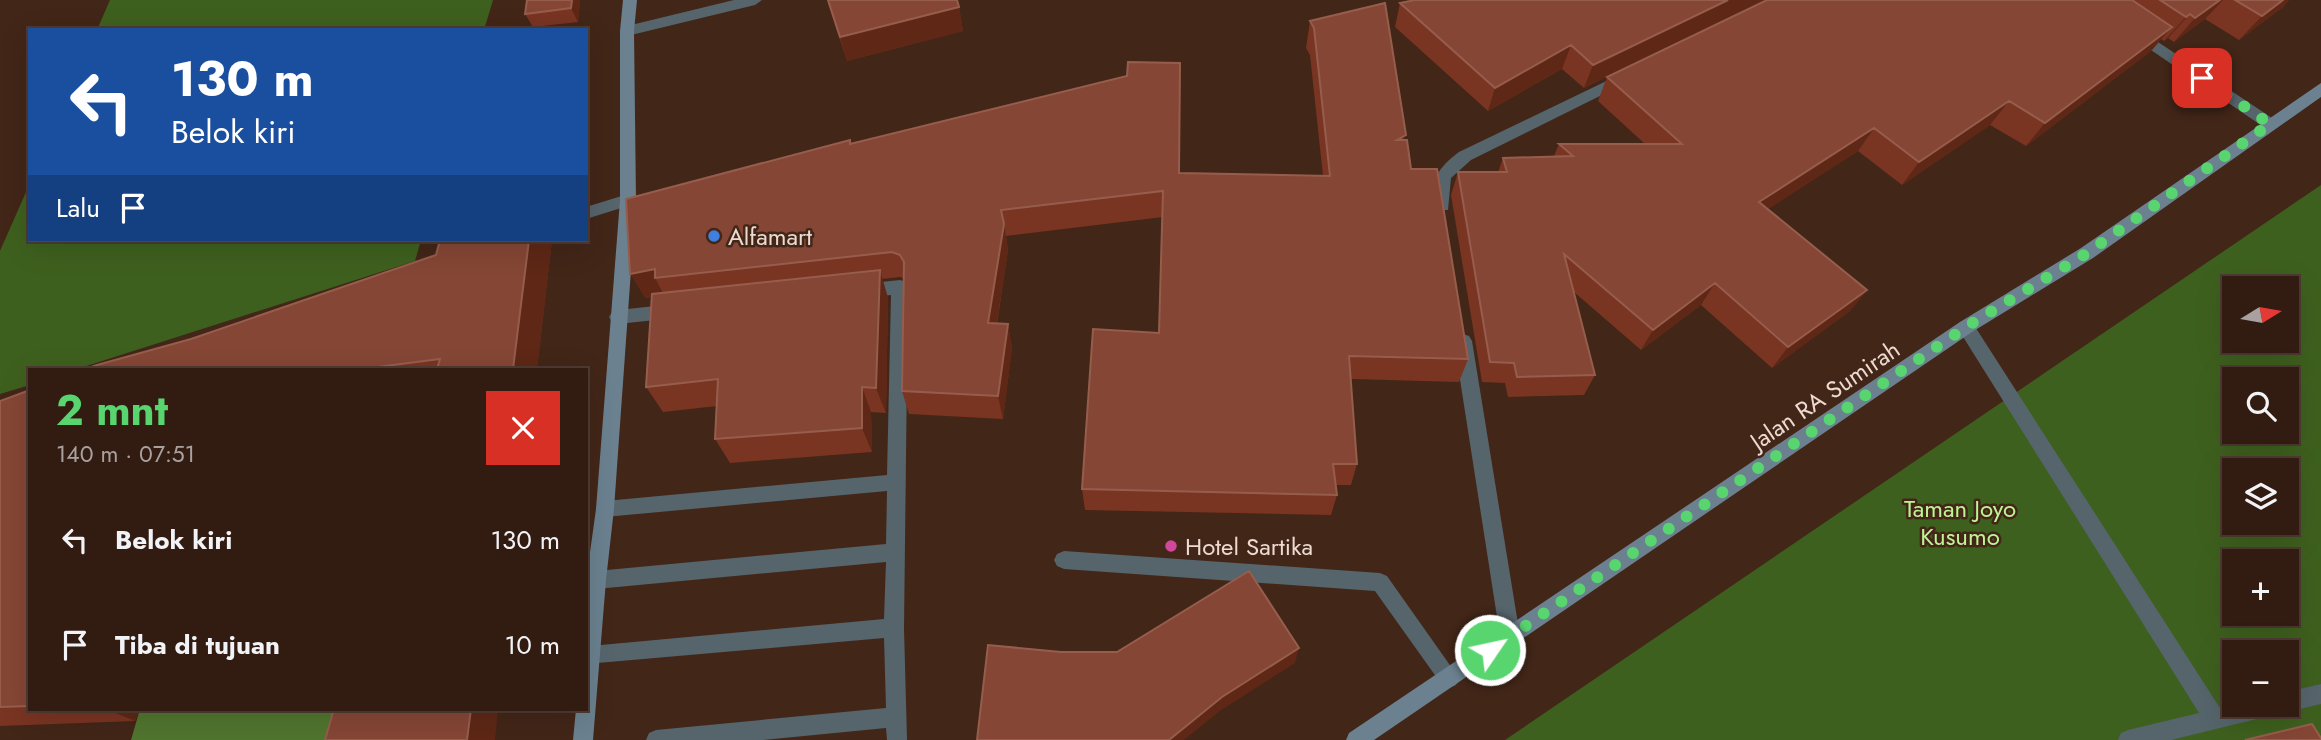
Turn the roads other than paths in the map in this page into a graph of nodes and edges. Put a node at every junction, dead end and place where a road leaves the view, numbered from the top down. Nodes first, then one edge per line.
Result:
1 (630, 0) edge
2 (755, 0) edge
3 (2123, 23) edge
4 (627, 30) junction
5 (1637, 72) edge
6 (2321, 89) edge
7 (2270, 124) junction
8 (628, 200) junction
9 (588, 212) edge
10 (1445, 227) edge
11 (846, 292) edge
12 (699, 308) edge
13 (618, 317) junction
14 (1460, 323) edge
15 (1966, 327) junction
16 (896, 482) junction
17 (605, 509) junction
18 (895, 552) junction
19 (1064, 560) dead end
20 (596, 580) junction
21 (894, 628) junction
22 (1510, 636) junction
23 (590, 656) junction
24 (1449, 678) junction
25 (588, 682) edge
26 (2321, 694) edge
27 (2299, 699) edge
28 (586, 711) edge
29 (895, 717) junction
30 (2223, 717) edge
31 (2215, 719) junction
32 (583, 740) edge
33 (656, 740) edge
34 (897, 740) edge
35 (1356, 740) edge
36 (2128, 740) edge

1 - 4 main road
2 - 4 street
3 - 7 street
4 - 8 main road
5 - 10 street
6 - 7 main road, Jalan RA Sumirah
7 - 15 main road, Jalan RA Sumirah
8 - 9 street
8 - 13 main road
11 - 16 street
12 - 13 street
13 - 17 main road
14 - 22 street
15 - 22 main road, Jalan RA Sumirah
15 - 31 street
16 - 17 street
16 - 18 street
17 - 20 main road
18 - 20 street
18 - 21 street
19 - 24 street
20 - 23 main road
21 - 23 street
21 - 29 street
22 - 24 main road, Jalan RA Sumirah
23 - 25 main road
24 - 35 main road, Jalan RA Sumirah
26 - 27 street
28 - 32 main road
29 - 33 street
29 - 34 street
30 - 31 street
31 - 36 street

